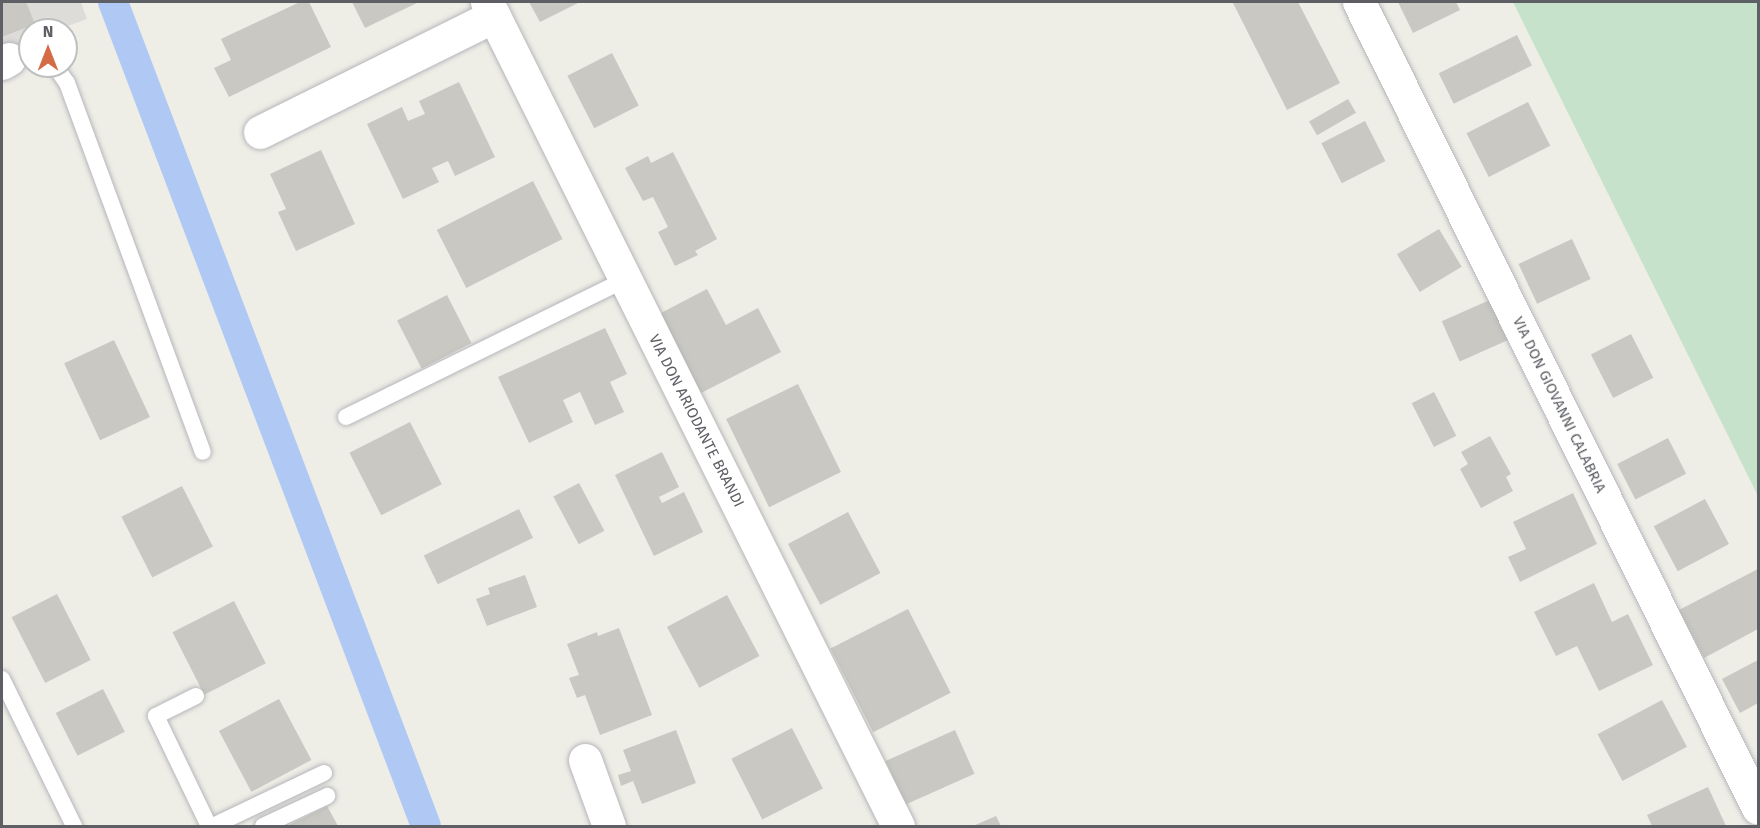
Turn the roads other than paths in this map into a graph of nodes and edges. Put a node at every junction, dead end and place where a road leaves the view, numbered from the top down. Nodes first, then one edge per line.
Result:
1 (1359, 2) edge
2 (490, 9) edge
3 (63, 78) edge
4 (260, 132) dead end
5 (626, 280) junction
6 (346, 417) dead end
7 (203, 452) dead end
8 (2, 679) edge
9 (196, 696) dead end
10 (585, 760) dead end
11 (324, 772) dead end
12 (327, 796) dead end
13 (1758, 808) edge
14 (74, 826) edge
15 (211, 826) edge
16 (263, 826) edge
17 (609, 826) edge
18 (898, 826) edge

1 - 13 street, VIA DON GIOVANNI CALABRIA
2 - 4 street, VIA DON ARIODANTE BRANDI
2 - 5 street, VIA DON ARIODANTE BRANDI
3 - 7 lane
5 - 6 lane
5 - 18 street, VIA DON ARIODANTE BRANDI
8 - 14 lane
9 - 15 lane
10 - 17 street
11 - 15 lane
12 - 16 lane

